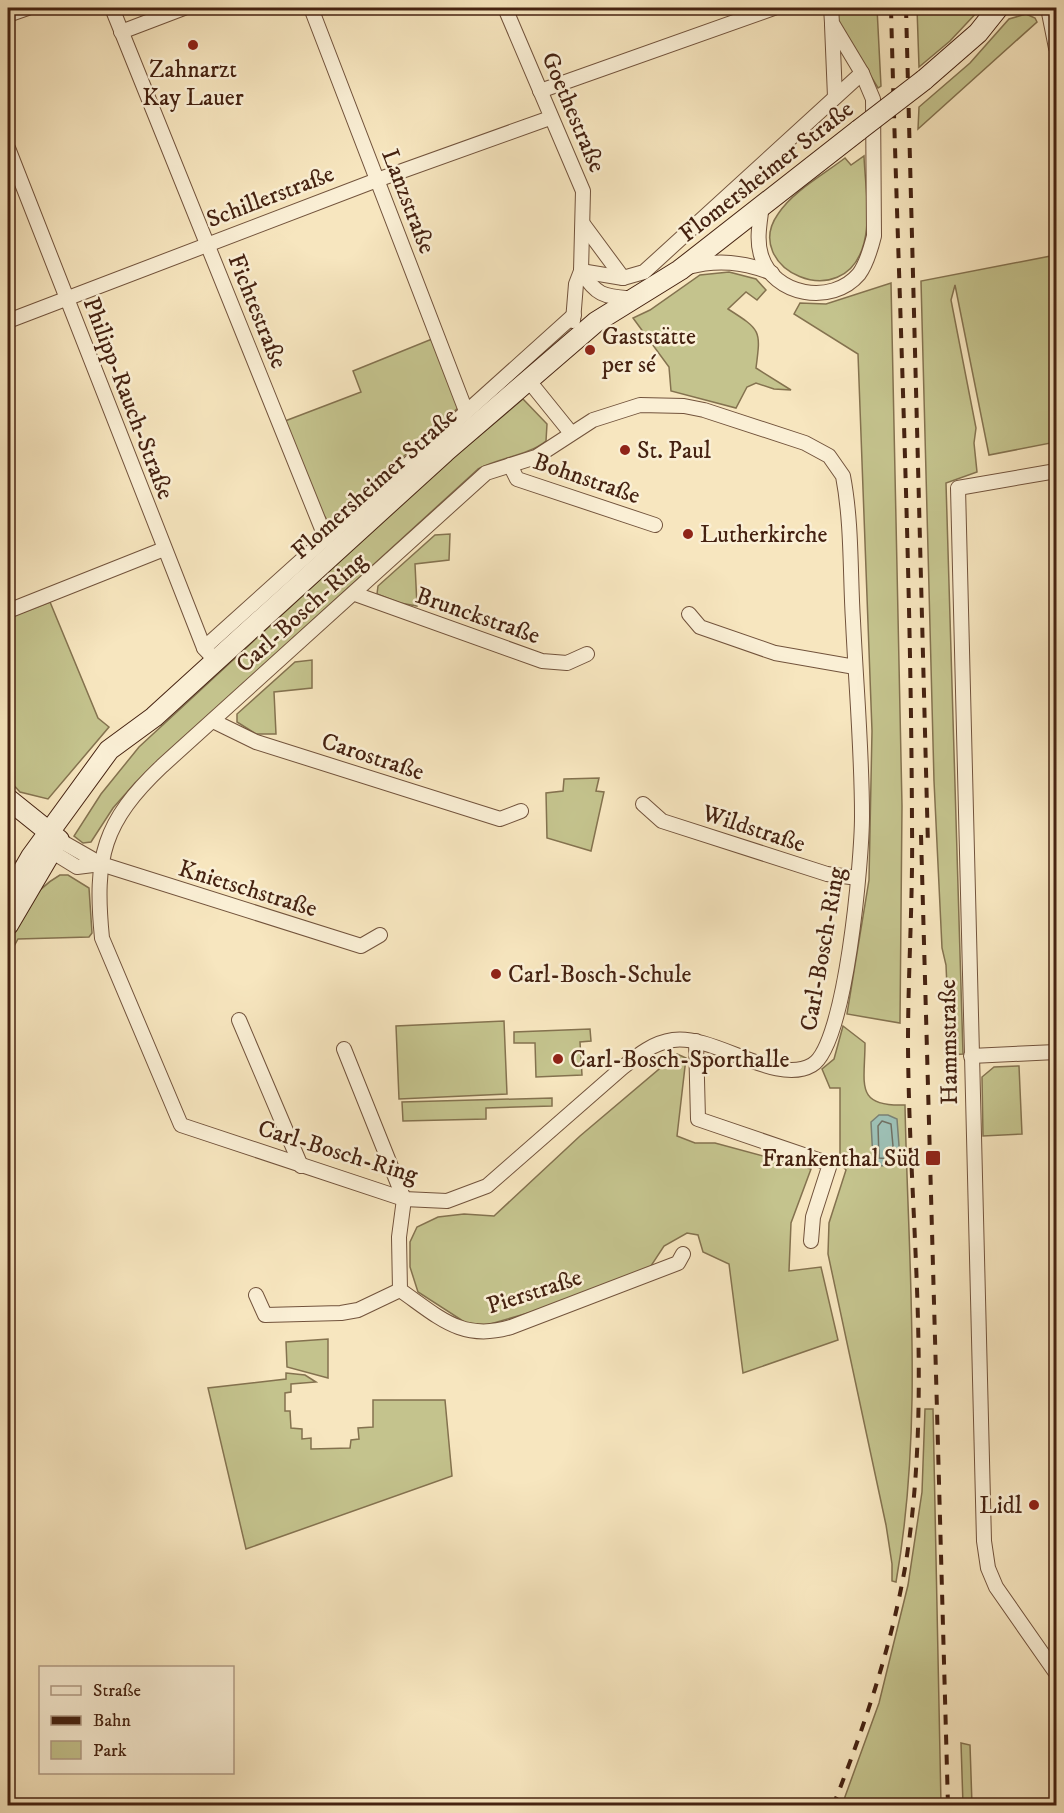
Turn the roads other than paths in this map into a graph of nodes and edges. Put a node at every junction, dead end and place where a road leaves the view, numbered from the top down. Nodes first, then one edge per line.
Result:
1 (28, 8) edge
2 (112, 8) edge
3 (184, 8) edge
4 (311, 8) edge
5 (505, 8) edge
6 (774, 8) edge
7 (831, 8) edge
8 (998, 8) edge
9 (1047, 9) edge
10 (8, 15) edge
11 (832, 23) junction
12 (121, 32) junction
13 (1056, 48) edge
14 (862, 73) junction
15 (540, 91) junction
16 (835, 97) junction
17 (550, 118) junction
18 (8, 148) edge
19 (376, 180) junction
20 (762, 205) junction
21 (583, 224) junction
22 (208, 244) junction
23 (680, 270) junction
24 (581, 271) junction
25 (772, 273) junction
26 (623, 278) junction
27 (66, 298) junction
28 (637, 299) junction
29 (574, 315) junction
30 (8, 321) edge
31 (571, 345) junction
32 (529, 381) junction
33 (466, 411) junction
34 (571, 433) junction
35 (510, 465) junction
36 (1056, 471) edge
37 (655, 525) dead end
38 (326, 539) junction
39 (164, 549) junction
40 (355, 594) junction
41 (8, 610) edge
42 (688, 614) dead end
43 (587, 654) dead end
44 (210, 655) junction
45 (855, 666) junction
46 (213, 721) junction
47 (8, 799) edge
48 (643, 804) dead end
49 (521, 811) dead end
50 (8, 816) edge
51 (50, 842) junction
52 (100, 864) junction
53 (858, 878) junction
54 (8, 897) edge
55 (8, 925) edge
56 (380, 935) dead end
57 (239, 1020) dead end
58 (696, 1041) junction
59 (344, 1049) dead end
60 (1056, 1052) edge
61 (971, 1056) junction
62 (301, 1166) junction
63 (404, 1199) junction
64 (811, 1241) dead end
65 (683, 1254) dead end
66 (400, 1290) junction
67 (256, 1294) dead end
68 (1056, 1673) edge

1 - 10 street
2 - 12 street, Fichtestraße
3 - 12 street
4 - 19 street, Lanzstraße
5 - 15 street, Goethestraße
6 - 15 street
7 - 11 street
8 - 20 main road, Flomersheimer Straße, bridge
9 - 13 street
11 - 14 street
11 - 16 street
12 - 22 street, Fichtestraße
14 - 16 street, Flomersheimer Straße
14 - 25 street
15 - 17 street, Goethestraße
16 - 26 street, Flomersheimer Straße
17 - 19 street, Schillerstraße
17 - 21 street, Goethestraße
18 - 27 street, Philipp-Rauch-Straße
19 - 22 street, Schillerstraße
19 - 33 street, Lanzstraße
20 - 23 main road, Flomersheimer Straße
20 - 25 street
21 - 24 street, Goethestraße
21 - 26 street
22 - 27 street, Schillerstraße
22 - 38 street, Fichtestraße
23 - 25 street
23 - 28 main road, Flomersheimer Straße
24 - 26 street
24 - 28 street
24 - 29 street, Goethestraße
27 - 30 street, Schillerstraße
27 - 39 street, Philipp-Rauch-Straße
28 - 31 main road, Flomersheimer Straße
29 - 31 street, Goethestraße
29 - 33 street, Flomersheimer Straße
31 - 32 main road, Flomersheimer Straße
32 - 34 street
32 - 44 main road, Flomersheimer Straße
33 - 38 street, Flomersheimer Straße
34 - 35 street, Carl-Bosch-Ring
34 - 45 street, Carl-Bosch-Ring
35 - 37 street, Bohnstraße
35 - 40 street, Carl-Bosch-Ring
36 - 61 street, Hammstraße
38 - 44 street, Flomersheimer Straße
39 - 41 street
39 - 44 street, Philipp-Rauch-Straße
40 - 43 street, Brunckstraße
40 - 46 street, Carl-Bosch-Ring
42 - 45 street
44 - 51 main road, Flomersheimer Straße
45 - 53 street, Carl-Bosch-Ring
46 - 49 street, Carostraße
46 - 52 street, Carl-Bosch-Ring
47 - 51 main road
48 - 53 street, Wildstraße
50 - 51 main road
51 - 52 street
51 - 54 main road
51 - 55 main road
52 - 56 street, Knietschstraße
52 - 62 street, Carl-Bosch-Ring
53 - 58 street, Carl-Bosch-Ring
57 - 62 street
58 - 63 street, Carl-Bosch-Ring
58 - 64 street
59 - 63 street
60 - 61 street
61 - 68 street, Hammstraße
62 - 63 street, Carl-Bosch-Ring
63 - 66 street
65 - 66 street, Pierstraße
66 - 67 street

